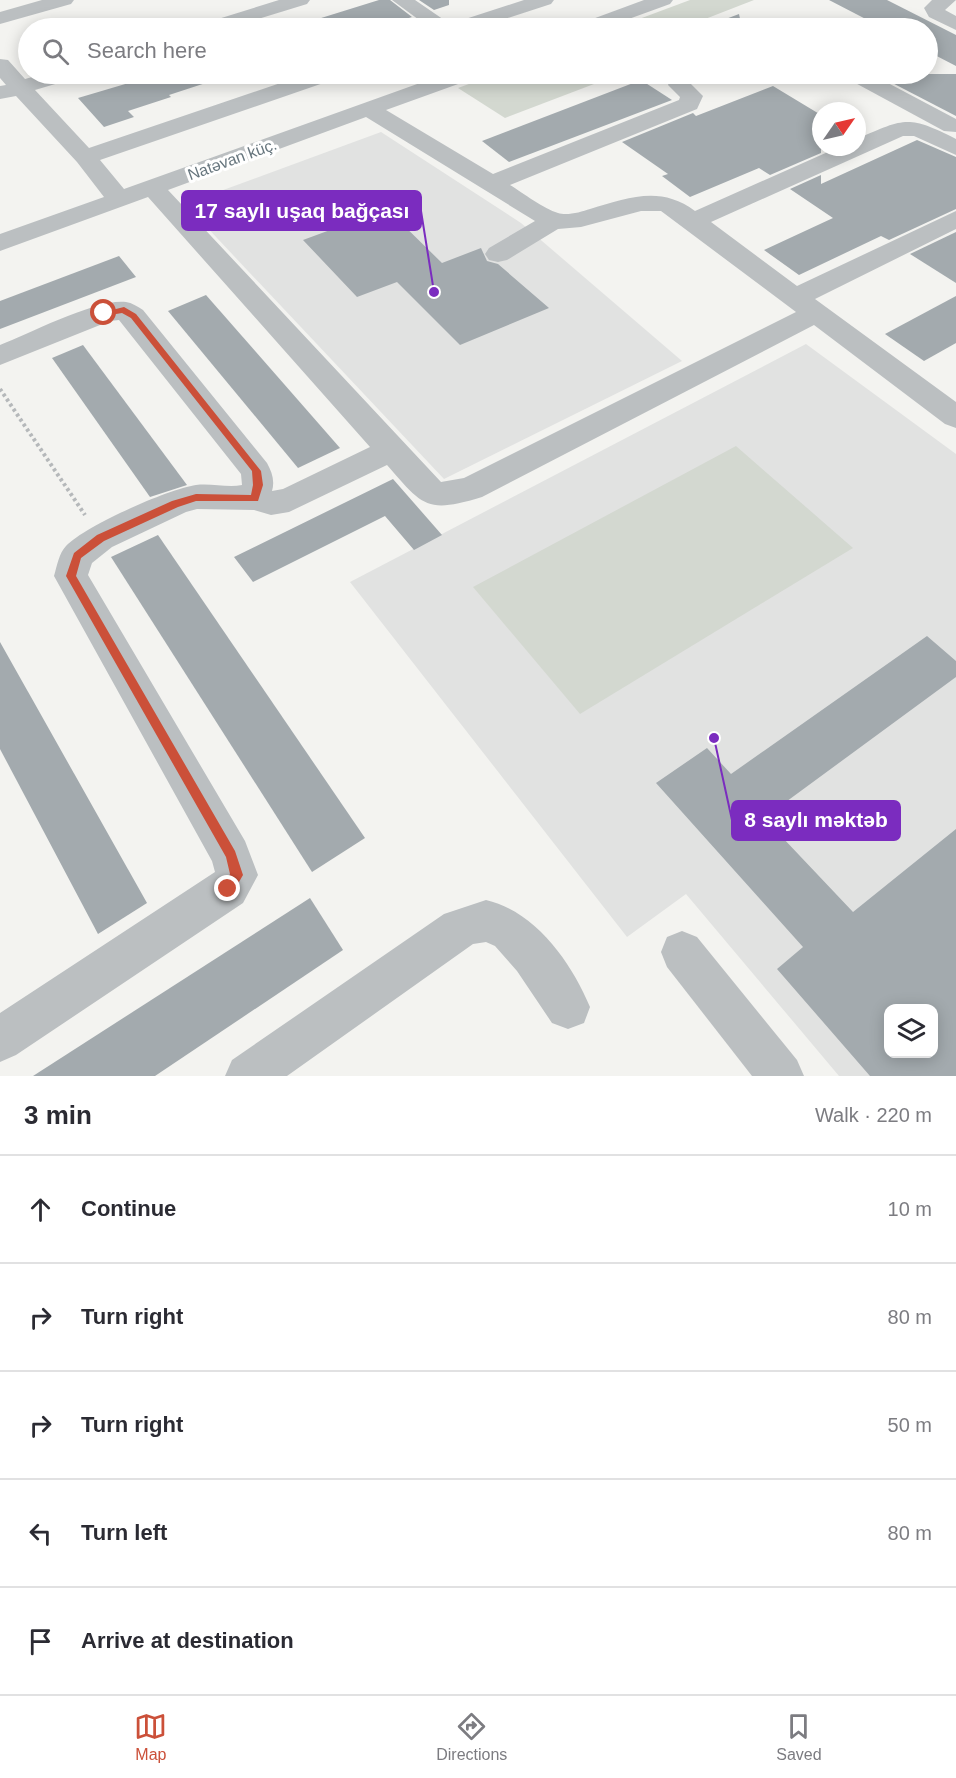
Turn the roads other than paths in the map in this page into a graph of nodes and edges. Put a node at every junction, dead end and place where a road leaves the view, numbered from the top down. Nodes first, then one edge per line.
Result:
1 (64, 0) edge
2 (300, 0) edge
3 (402, 0) edge
4 (543, 0) edge
5 (663, 0) edge
6 (946, 0) edge
7 (0, 18) edge
8 (242, 18) edge
9 (428, 18) edge
10 (488, 18) edge
11 (614, 18) edge
12 (956, 24) edge
13 (0, 65) edge
14 (30, 84) edge
15 (298, 84) edge
16 (437, 84) edge
17 (679, 84) edge
18 (875, 84) edge
19 (10, 90) edge
20 (368, 109) junction
21 (956, 128) edge
22 (956, 148) edge
23 (86, 157) junction
24 (498, 181) dead end
25 (153, 188) junction
26 (119, 199) junction
27 (956, 219) edge
28 (693, 220) junction
29 (553, 221) junction
30 (0, 243) edge
31 (498, 254) dead end
32 (806, 305) junction
33 (0, 356) edge
34 (956, 417) edge
35 (391, 450) junction
36 (254, 498) junction
37 (682, 952) dead end
38 (568, 1007) dead end
39 (0, 1039) edge
40 (248, 1076) edge
41 (781, 1076) edge

1 - 7 street
2 - 8 street
3 - 9 street
4 - 10 street
5 - 11 street
6 - 12 street
13 - 19 street
14 - 19 street
15 - 23 street
16 - 20 street, Natəvan küç.
17 - 24 street
18 - 21 street
19 - 23 street
20 - 25 street, Natəvan küç.
20 - 29 street
22 - 28 street
23 - 26 street
25 - 26 street, Natəvan küç.
25 - 35 street
26 - 30 street, Natəvan küç.
27 - 32 street
28 - 29 street
28 - 32 street
29 - 31 street
32 - 34 street
32 - 35 street
33 - 36 street
35 - 36 street
36 - 39 street
37 - 41 street
38 - 40 street

